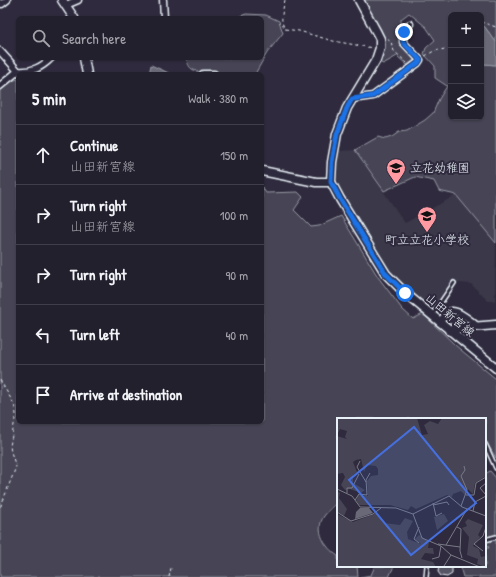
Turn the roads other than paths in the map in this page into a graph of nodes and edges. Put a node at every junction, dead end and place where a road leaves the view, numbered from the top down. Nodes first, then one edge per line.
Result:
1 (6, 0) edge
2 (78, 0) edge
3 (163, 0) edge
4 (359, 0) edge
5 (0, 3) edge
6 (64, 3) edge
7 (73, 16) edge
8 (164, 16) edge
9 (410, 24) dead end
10 (0, 51) edge
11 (49, 60) edge
12 (84, 60) edge
13 (18, 71) joint
14 (87, 72) edge
15 (16, 73) edge
16 (0, 86) edge
17 (352, 99) junction
18 (264, 171) edge
19 (331, 182) junction
20 (454, 283) dead end
21 (432, 316) junction
22 (439, 322) junction
23 (496, 325) edge
24 (477, 326) junction
25 (449, 330) junction
26 (496, 368) edge
27 (486, 446) edge
28 (496, 468) edge
29 (496, 537) edge
30 (486, 540) edge
31 (428, 567) edge
32 (426, 577) edge

1 - 5 street
2 - 6 street
3 - 8 street
4 - 17 main road
6 - 7 main road
9 - 17 street
10 - 13 street
11 - 13 street
12 - 14 main road
15 - 16 street
17 - 19 main road
18 - 19 main road
19 - 21 main road, 山田新宮線
20 - 21 lane
21 - 22 main road, 山田新宮線
22 - 24 street
22 - 25 main road, 山田新宮線
23 - 24 main road
24 - 25 main road
25 - 26 main road, 山田新宮線
27 - 28 lane
29 - 30 lane
31 - 32 lane

